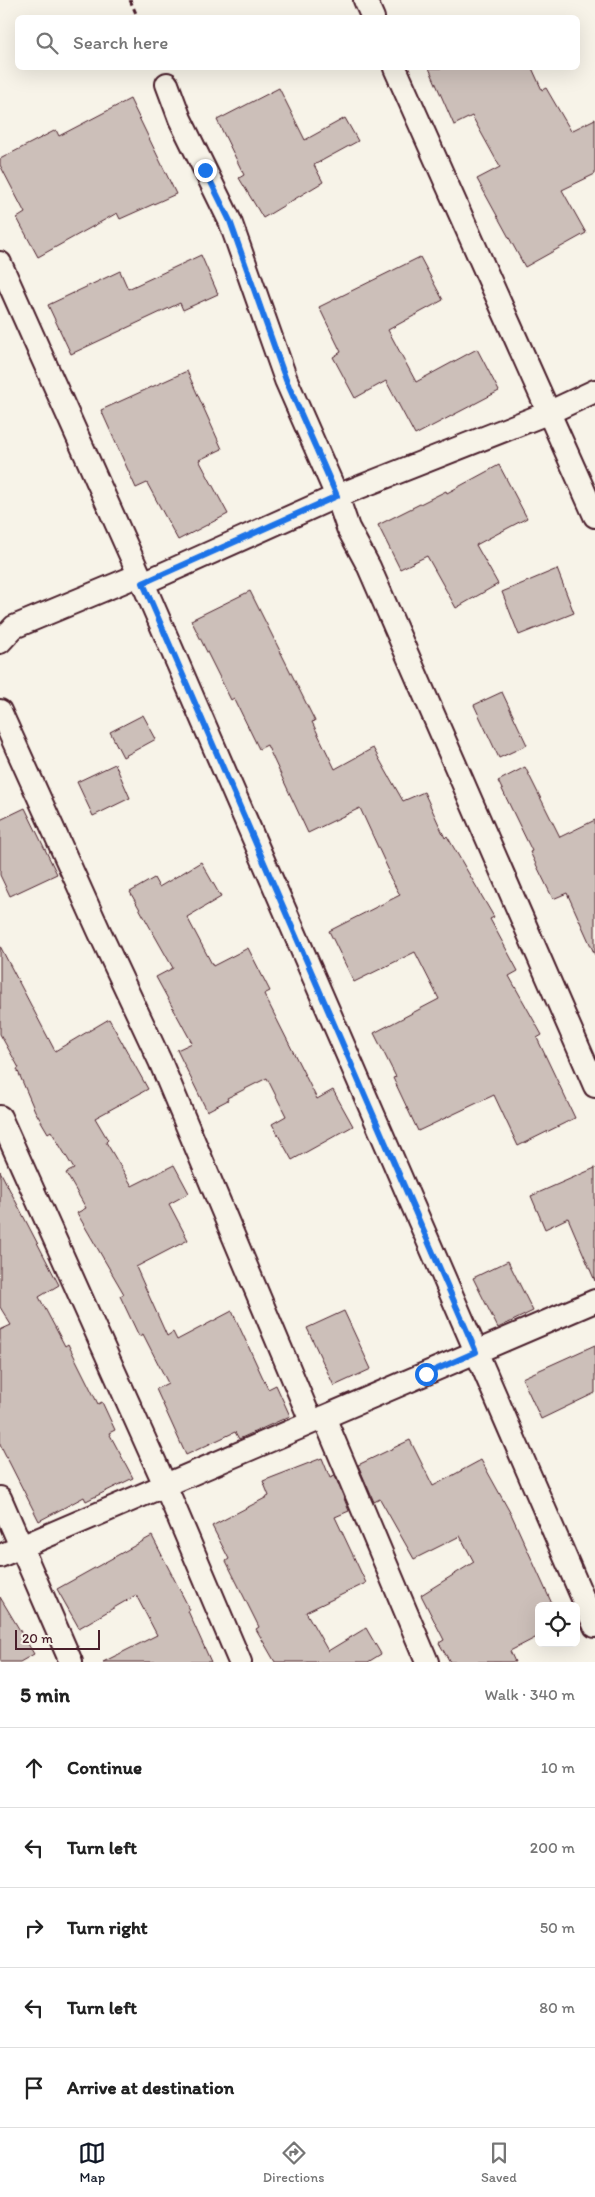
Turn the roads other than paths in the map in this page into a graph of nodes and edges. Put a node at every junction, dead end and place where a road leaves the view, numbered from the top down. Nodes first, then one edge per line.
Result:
1 (365, 0) edge
2 (372, 15) edge
3 (396, 70) edge
4 (167, 84) dead end
5 (0, 263) edge
6 (595, 391) edge
7 (550, 412) junction
8 (337, 496) junction
9 (595, 516) edge
10 (141, 579) junction
11 (0, 642) edge
12 (0, 711) edge
13 (595, 1086) edge
14 (0, 1117) edge
15 (595, 1301) edge
16 (476, 1352) junction
17 (318, 1419) junction
18 (165, 1485) junction
19 (0, 1498) edge
20 (22, 1546) junction
21 (0, 1556) edge
22 (595, 1626) edge
23 (71, 1662) edge
24 (240, 1662) edge
25 (427, 1662) edge

1 - 2 street
3 - 7 street
4 - 8 street
5 - 10 street
6 - 7 street
7 - 8 street
7 - 9 street
8 - 10 street
8 - 13 street
10 - 11 street
10 - 16 street
12 - 17 street
14 - 18 street
15 - 16 street
16 - 17 street
16 - 22 street
17 - 18 street
17 - 25 street
18 - 20 street
18 - 24 street
19 - 20 street
20 - 21 street
20 - 23 street

